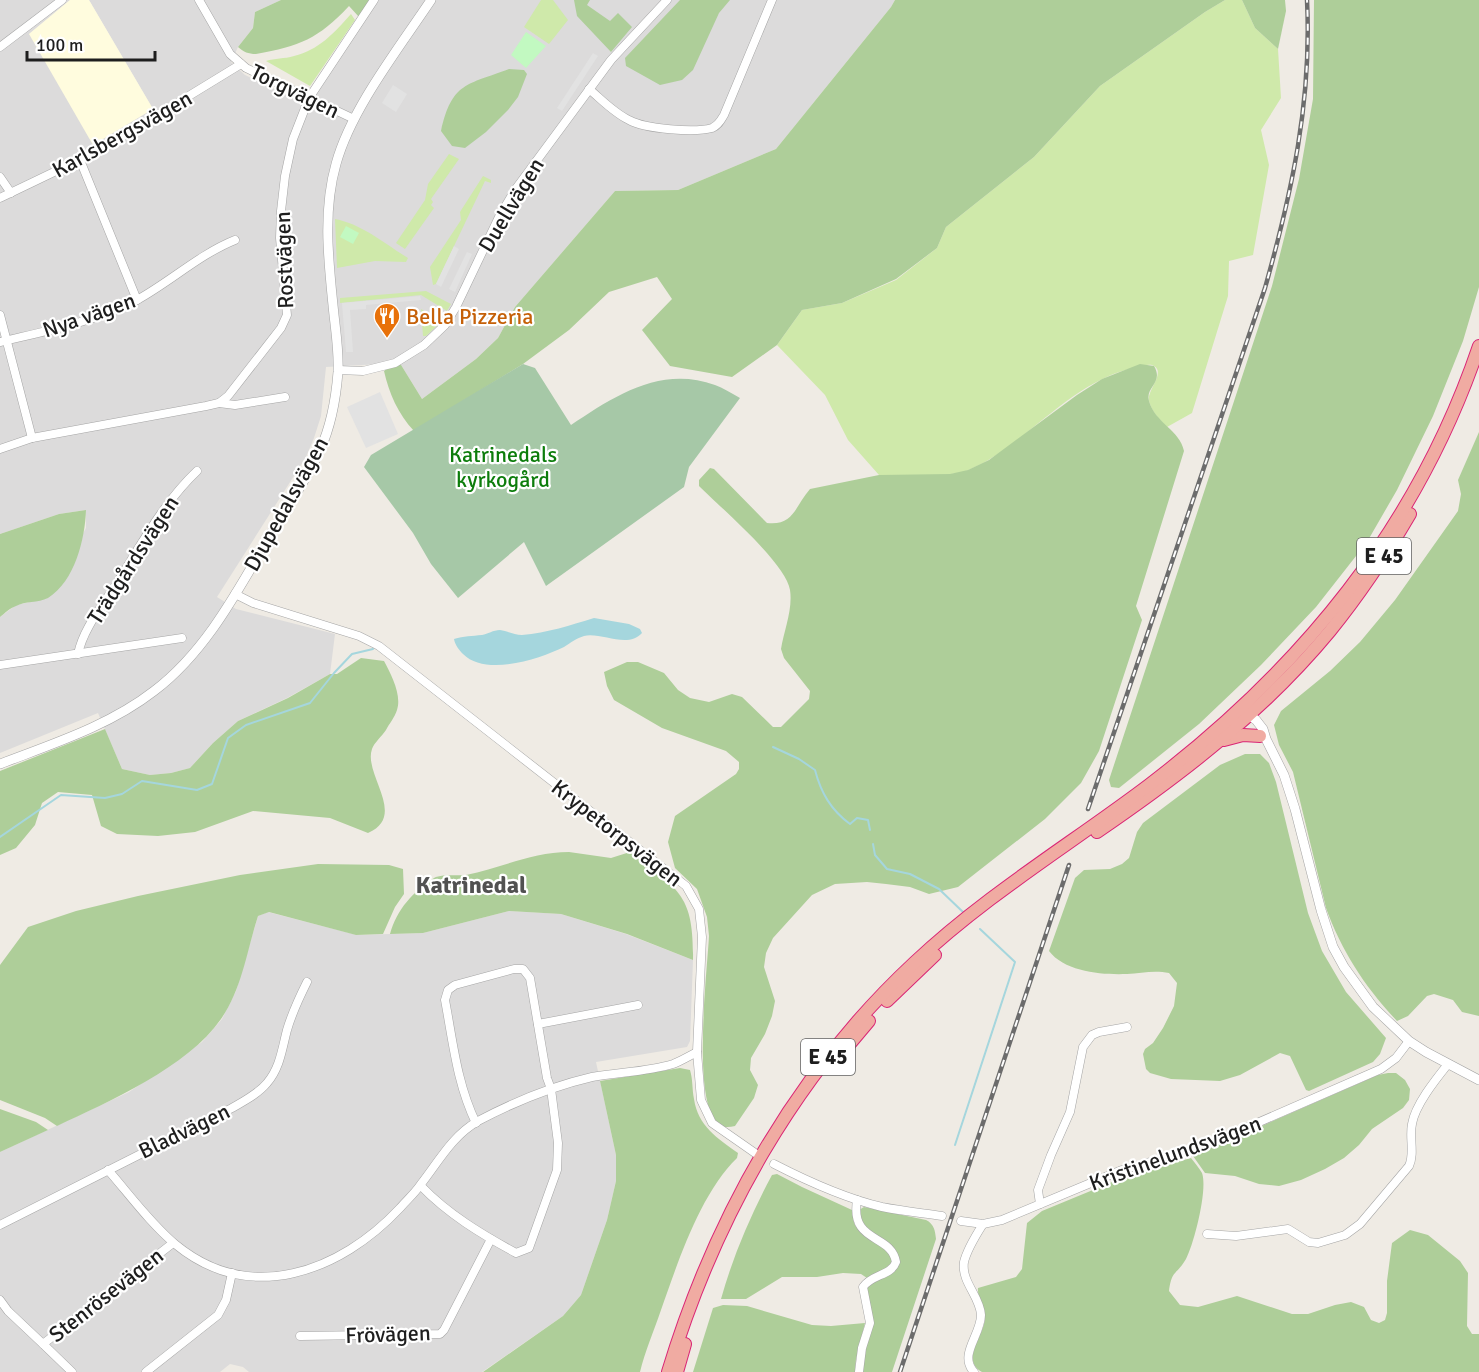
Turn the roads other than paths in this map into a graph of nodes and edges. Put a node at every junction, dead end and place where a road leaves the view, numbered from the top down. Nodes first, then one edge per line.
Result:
1 (62, 0) edge
2 (199, 0) edge
3 (374, 0) edge
4 (431, 0) edge
5 (667, 0) edge
6 (772, 0) edge
7 (0, 47) edge
8 (241, 64) junction
9 (589, 89) junction
10 (309, 98) junction
11 (354, 119) junction
12 (80, 160) junction
13 (0, 177) edge
14 (11, 193) junction
15 (0, 198) edge
16 (235, 240) dead end
17 (137, 300) junction
18 (0, 315) edge
19 (4, 342) edge
20 (1479, 346) edge
21 (1479, 369) edge
22 (338, 370) junction
23 (285, 397) dead end
24 (219, 403) junction
25 (32, 438) junction
26 (0, 449) edge
27 (197, 471) dead end
28 (235, 594) junction
29 (182, 638) dead end
30 (78, 654) junction
31 (0, 665) edge
32 (1245, 712) junction
33 (1263, 737) junction
34 (1217, 743) junction
35 (0, 764) edge
36 (307, 982) dead end
37 (638, 1005) dead end
38 (538, 1024) junction
39 (1127, 1027) dead end
40 (1409, 1041) junction
41 (697, 1052) junction
42 (1448, 1064) junction
43 (1479, 1080) edge
44 (551, 1089) junction
45 (476, 1123) junction
46 (755, 1153) dead end
47 (774, 1164) dead end
48 (108, 1170) junction
49 (421, 1186) junction
50 (857, 1200) junction
51 (1040, 1204) junction
52 (942, 1216) dead end
53 (961, 1221) dead end
54 (982, 1224) junction
55 (0, 1225) edge
56 (1207, 1234) dead end
57 (490, 1239) junction
58 (173, 1243) junction
59 (231, 1273) junction
60 (0, 1300) edge
61 (300, 1336) dead end
62 (43, 1344) junction
63 (72, 1372) edge
64 (146, 1372) edge
65 (668, 1372) edge
66 (677, 1372) edge
67 (859, 1372) edge
68 (974, 1372) edge

1 - 7 street
2 - 8 street, Torgvägen
3 - 10 street, Rostvägen
4 - 11 street, Djupedalsvägen
5 - 9 street, Duellvägen
6 - 9 street
8 - 10 street, Torgvägen
8 - 12 street, Karlsbergsvägen
9 - 22 street, Duellvägen
10 - 11 street, Torgvägen
10 - 24 street, Rostvägen
11 - 22 street, Djupedalsvägen
12 - 14 street, Karlsbergsvägen
12 - 17 street
13 - 14 street
14 - 15 street, Karlsbergsvägen
16 - 17 street, Nya vägen
17 - 19 street, Nya vägen
18 - 19 street
19 - 25 street
20 - 32 highway, E 45
21 - 32 highway, E 45
22 - 28 street, Djupedalsvägen
23 - 24 street
24 - 25 street
25 - 26 street
27 - 30 street, Trädgårdsvägen
28 - 35 street, Djupedalsvägen
28 - 41 street, Krypetorpsvägen
29 - 30 street
30 - 31 street
32 - 33 street
32 - 34 highway, E 45
32 - 65 highway, E 45
33 - 34 highway
33 - 40 street
34 - 66 highway, E 45
36 - 48 street, Bladvägen
37 - 38 street
38 - 44 street
38 - 45 street
39 - 51 street
40 - 42 street
40 - 51 street, Kristinelundsvägen
41 - 44 street
41 - 46 street
42 - 43 street
42 - 56 street
44 - 45 street
44 - 57 street
45 - 49 street
47 - 50 street
48 - 55 street, Bladvägen
48 - 58 street
49 - 57 street
49 - 59 street
50 - 52 street
50 - 67 street
51 - 54 street, Kristinelundsvägen
53 - 54 street, Kristinelundsvägen
54 - 68 street
57 - 61 street, Frövägen
58 - 59 street
58 - 62 street, Stenrösevägen
59 - 64 street
60 - 62 street
62 - 63 street, Stenrösevägen

